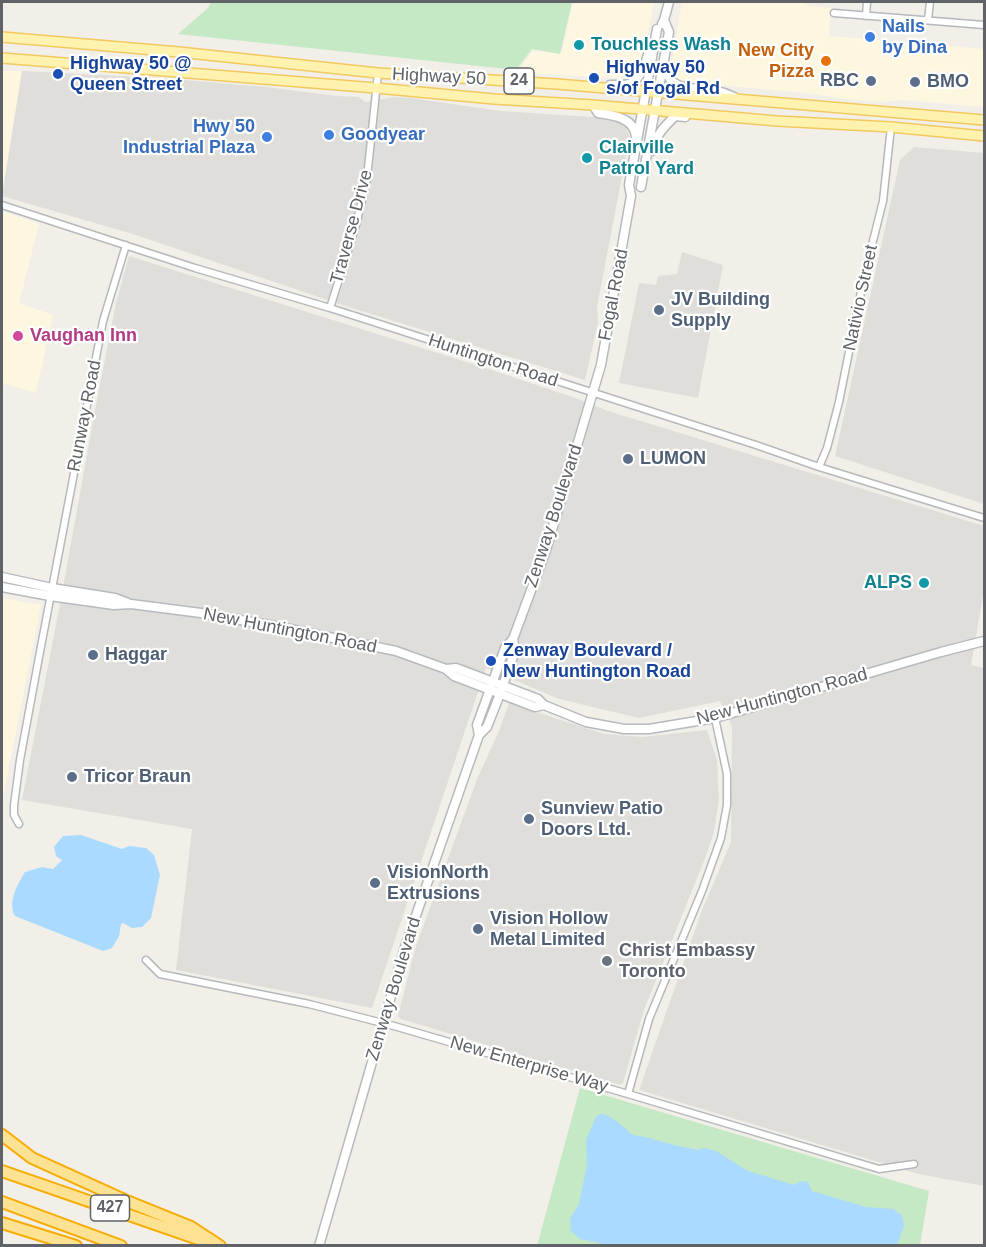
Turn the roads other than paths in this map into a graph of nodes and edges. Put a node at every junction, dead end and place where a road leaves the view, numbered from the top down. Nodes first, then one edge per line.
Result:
1 (669, 2) edge
2 (867, 2) edge
3 (930, 2) edge
4 (834, 13) dead end
5 (866, 16) junction
6 (664, 20) junction
7 (928, 20) junction
8 (984, 25) edge
9 (657, 29) junction
10 (669, 32) junction
11 (2, 33) edge
12 (2, 37) edge
13 (45, 41) junction
14 (2, 60) edge
15 (378, 73) junction
16 (598, 87) junction
17 (376, 88) junction
18 (647, 91) junction
19 (658, 92) junction
20 (737, 98) junction
21 (593, 105) junction
22 (643, 109) junction
23 (654, 110) junction
24 (715, 114) junction
25 (984, 120) edge
26 (891, 127) junction
27 (984, 136) edge
28 (629, 184) junction
29 (641, 187) junction
30 (631, 196) junction
31 (2, 205) edge
32 (126, 245) junction
33 (330, 308) junction
34 (592, 393) junction
35 (819, 467) junction
36 (984, 518) edge
37 (2, 578) edge
38 (2, 587) edge
39 (51, 592) junction
40 (513, 639) junction
41 (984, 641) edge
42 (491, 686) junction
43 (501, 690) junction
44 (715, 718) junction
45 (479, 735) junction
46 (19, 824) dead end
47 (146, 960) dead end
48 (384, 1024) junction
49 (628, 1094) junction
50 (2, 1135) edge
51 (914, 1164) dead end
52 (2, 1171) edge
53 (2, 1202) edge
54 (2, 1223) edge
55 (76, 1245) edge
56 (121, 1245) edge
57 (220, 1245) edge
58 (319, 1245) edge

1 - 6 street, Fogal Road
2 - 5 street
3 - 7 street
4 - 5 street
5 - 7 street
6 - 9 street, Fogal Road
6 - 10 street
7 - 8 street
9 - 16 street
9 - 18 street, Fogal Road
10 - 19 street
10 - 20 street
11 - 13 main road
12 - 13 main road, Highway 50 / 24
13 - 15 main road, Highway 50 / 24
14 - 17 main road, Highway 50 / 24
15 - 16 main road, Highway 50 / 24
15 - 17 street, Traverse Drive
16 - 18 main road, Highway 50 / 24
17 - 21 main road, Highway 50 / 24
17 - 33 street, Traverse Drive
18 - 19 main road, Highway 50 / 24
18 - 22 street, Fogal Road
19 - 20 main road, Highway 50 / 24
19 - 23 street
20 - 25 main road, Highway 50 / 24
21 - 22 main road, Highway 50 / 24
21 - 28 street
22 - 23 main road, Highway 50 / 24
22 - 28 street, Fogal Road
23 - 24 main road, Highway 50 / 24
23 - 29 street
24 - 26 main road, Highway 50 / 24
24 - 29 street
26 - 27 main road, Highway 50 / 24
26 - 35 street, Nativio Street
28 - 30 street, Fogal Road
29 - 30 street
30 - 34 street, Fogal Road
31 - 32 street, Huntington Road
32 - 33 street, Huntington Road
32 - 39 street, Runway Road
33 - 34 street, Huntington Road
34 - 35 street, Huntington Road
34 - 40 street, Zenway Boulevard
35 - 36 street, Huntington Road
37 - 39 street, New Huntington Road
38 - 39 street, New Huntington Road
39 - 42 street, New Huntington Road
39 - 46 street, Runway Road
40 - 42 street, Zenway Boulevard
40 - 43 street, Zenway Boulevard
41 - 44 street, New Huntington Road
42 - 43 street, New Huntington Road
42 - 45 street, Zenway Boulevard
43 - 44 street, New Huntington Road
43 - 45 street, Zenway Boulevard
44 - 49 street
45 - 48 street, Zenway Boulevard
47 - 48 street, New Enterprise Way
48 - 49 street, New Enterprise Way
48 - 58 street, Zenway Boulevard
49 - 51 street, New Enterprise Way
50 - 57 highway
52 - 57 highway, 427
53 - 56 highway, 427
54 - 55 highway

